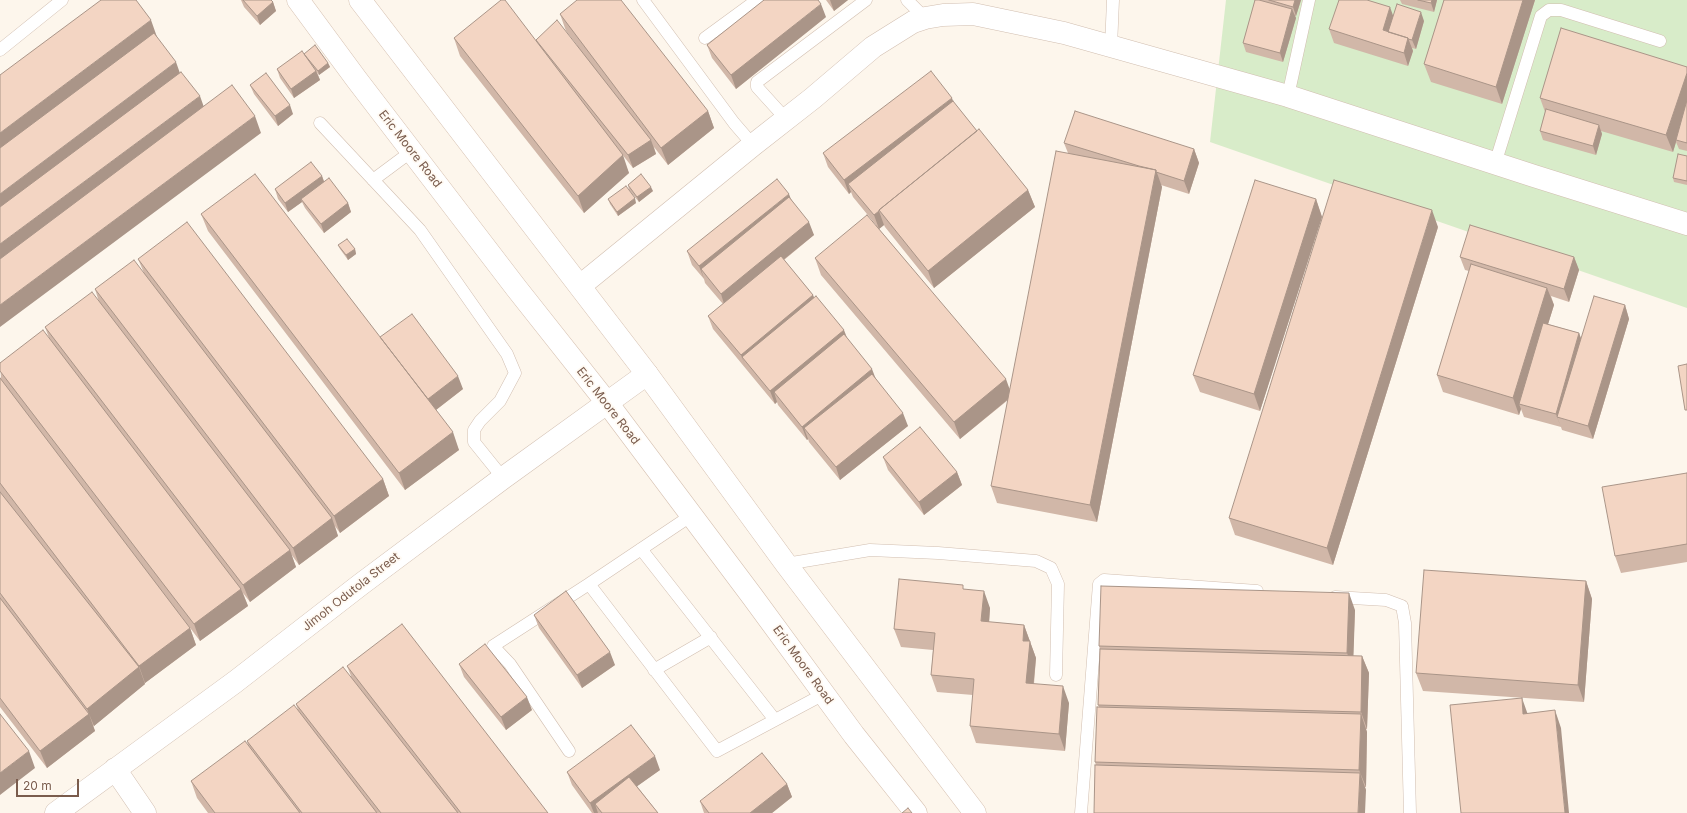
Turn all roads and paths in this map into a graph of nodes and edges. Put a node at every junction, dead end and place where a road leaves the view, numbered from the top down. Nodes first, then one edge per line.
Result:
1 (62, 0) edge
2 (298, 0) edge
3 (360, 0) edge
4 (643, 0) edge
5 (757, 0) edge
6 (866, 0) edge
7 (907, 0) edge
8 (1113, 0) edge
9 (1310, 0) edge
10 (925, 18) junction
11 (705, 38) dead end
12 (1660, 41) dead end
13 (1111, 47) junction
14 (0, 50) edge
15 (1288, 96) junction
16 (786, 119) junction
17 (320, 123) dead end
18 (753, 145) junction
19 (412, 151) junction
20 (1495, 164) junction
21 (373, 180) junction
22 (1687, 224) edge
23 (580, 286) junction
24 (647, 374) junction
25 (608, 404) junction
26 (503, 478) junction
27 (692, 515) junction
28 (641, 549) junction
29 (786, 564) junction
30 (589, 584) junction
31 (1269, 592) edge
32 (1324, 596) edge
33 (711, 637) junction
34 (654, 670) junction
35 (1056, 675) dead end
36 (824, 694) junction
37 (775, 720) junction
38 (569, 751) dead end
39 (115, 769) junction
40 (909, 810) edge
41 (56, 813) edge
42 (145, 813) edge
43 (975, 813) edge
44 (1081, 813) edge
45 (1410, 813) edge

1 - 14 lane
2 - 19 street, Eric Moore Road
3 - 23 street
4 - 18 lane
5 - 11 lane
6 - 16 lane
7 - 10 lane
8 - 13 lane
9 - 15 lane
10 - 13 street
10 - 16 street
12 - 20 lane
13 - 15 street
15 - 20 street
16 - 18 street
17 - 21 lane
18 - 23 street
19 - 21 lane
19 - 25 street, Eric Moore Road
20 - 22 street
21 - 26 lane
23 - 24 street
24 - 25 street, Jimoh Odutola Street
24 - 29 street
25 - 26 street, Jimoh Odutola Street
25 - 27 street, Eric Moore Road
26 - 39 street, Jimoh Odutola Street
27 - 28 lane
27 - 36 street, Eric Moore Road
28 - 30 lane
28 - 33 lane
29 - 35 lane
29 - 43 street
30 - 34 lane
30 - 38 lane
31 - 44 lane
32 - 45 lane
33 - 34 lane
33 - 37 lane
34 - 37 lane
36 - 37 lane
36 - 40 street, Eric Moore Road
39 - 41 street, Jimoh Odutola Street
39 - 42 street

